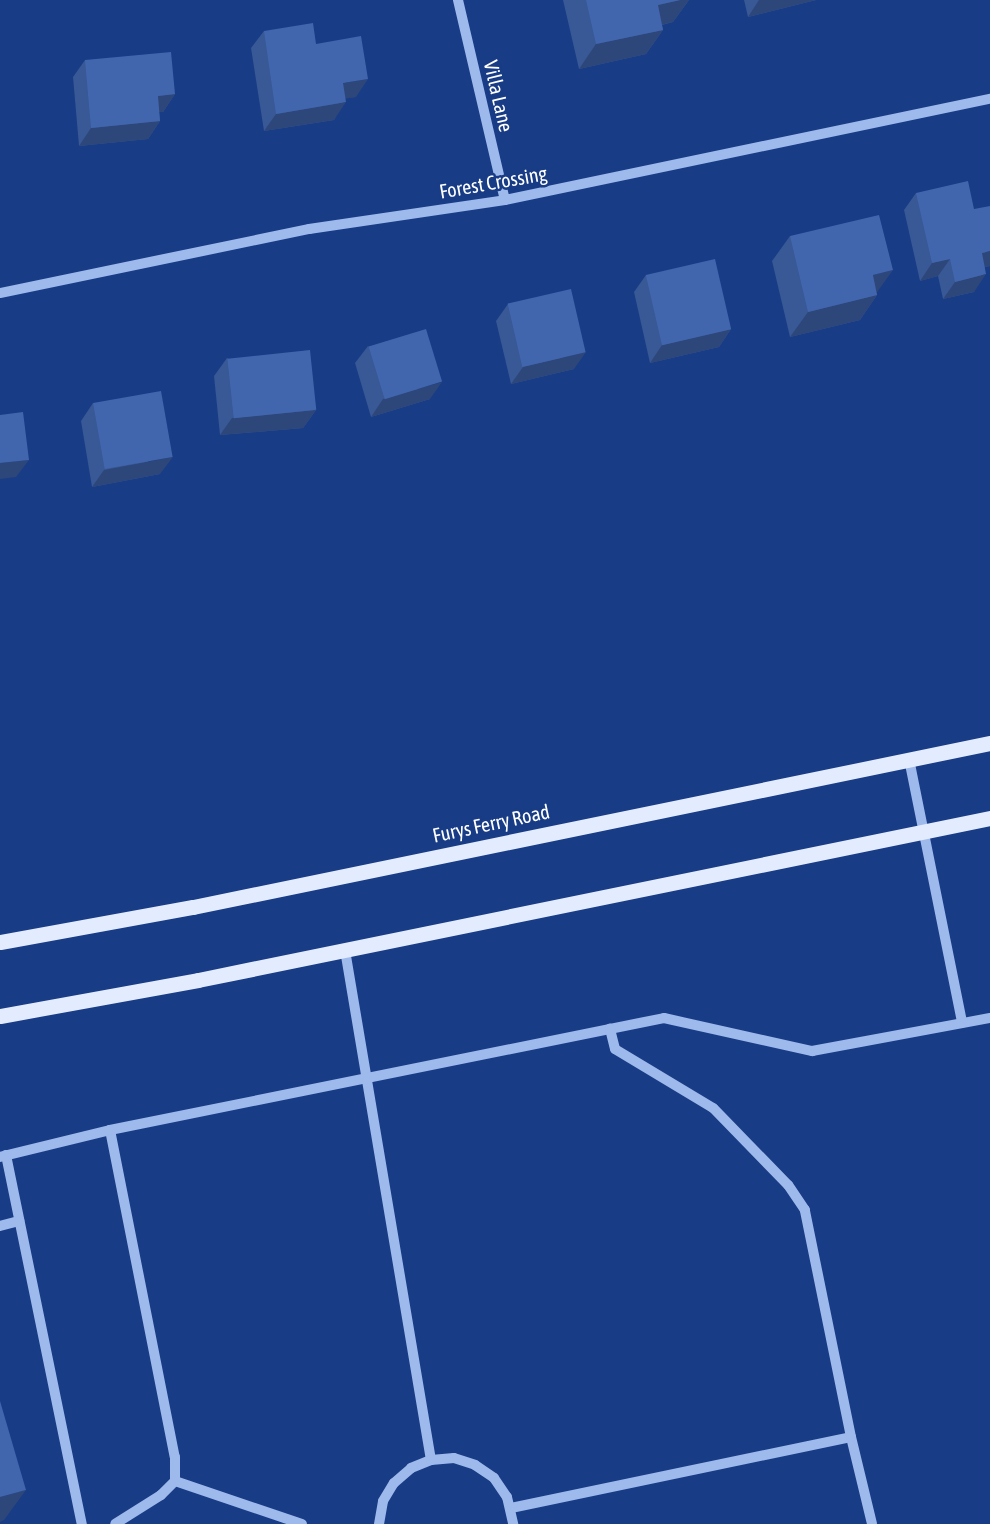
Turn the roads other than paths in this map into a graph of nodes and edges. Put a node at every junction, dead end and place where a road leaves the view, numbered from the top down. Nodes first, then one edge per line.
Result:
1 (458, 0) edge
2 (990, 99) edge
3 (506, 200) junction
4 (0, 293) edge
5 (990, 743) edge
6 (909, 759) junction
7 (990, 818) edge
8 (923, 831) junction
9 (0, 942) edge
10 (345, 950) junction
11 (0, 1016) edge
12 (990, 1018) edge
13 (962, 1023) junction
14 (610, 1029) junction
15 (366, 1079) junction
16 (110, 1130) junction
17 (3, 1156) edge
18 (19, 1221) junction
19 (0, 1226) edge
20 (851, 1437) junction
21 (431, 1460) junction
22 (175, 1481) junction
23 (511, 1508) junction
24 (82, 1524) edge
25 (115, 1524) edge
26 (302, 1524) edge
27 (379, 1524) edge
28 (513, 1524) edge
29 (872, 1524) edge

1 - 3 street, Villa Lane
2 - 3 street, Forest Crossing
3 - 4 street, Forest Crossing
5 - 6 main road, Furys Ferry Road
6 - 8 street
6 - 9 main road, Furys Ferry Road
7 - 8 main road
8 - 10 main road
8 - 13 street
10 - 11 main road
10 - 15 street
12 - 13 street
13 - 14 street
14 - 15 street
14 - 20 street
15 - 16 street
15 - 21 street
16 - 17 street
16 - 22 street
17 - 18 street
18 - 19 street
18 - 24 street
20 - 23 street
20 - 29 street
21 - 23 street
21 - 27 street
22 - 25 street
22 - 26 street
23 - 28 street

